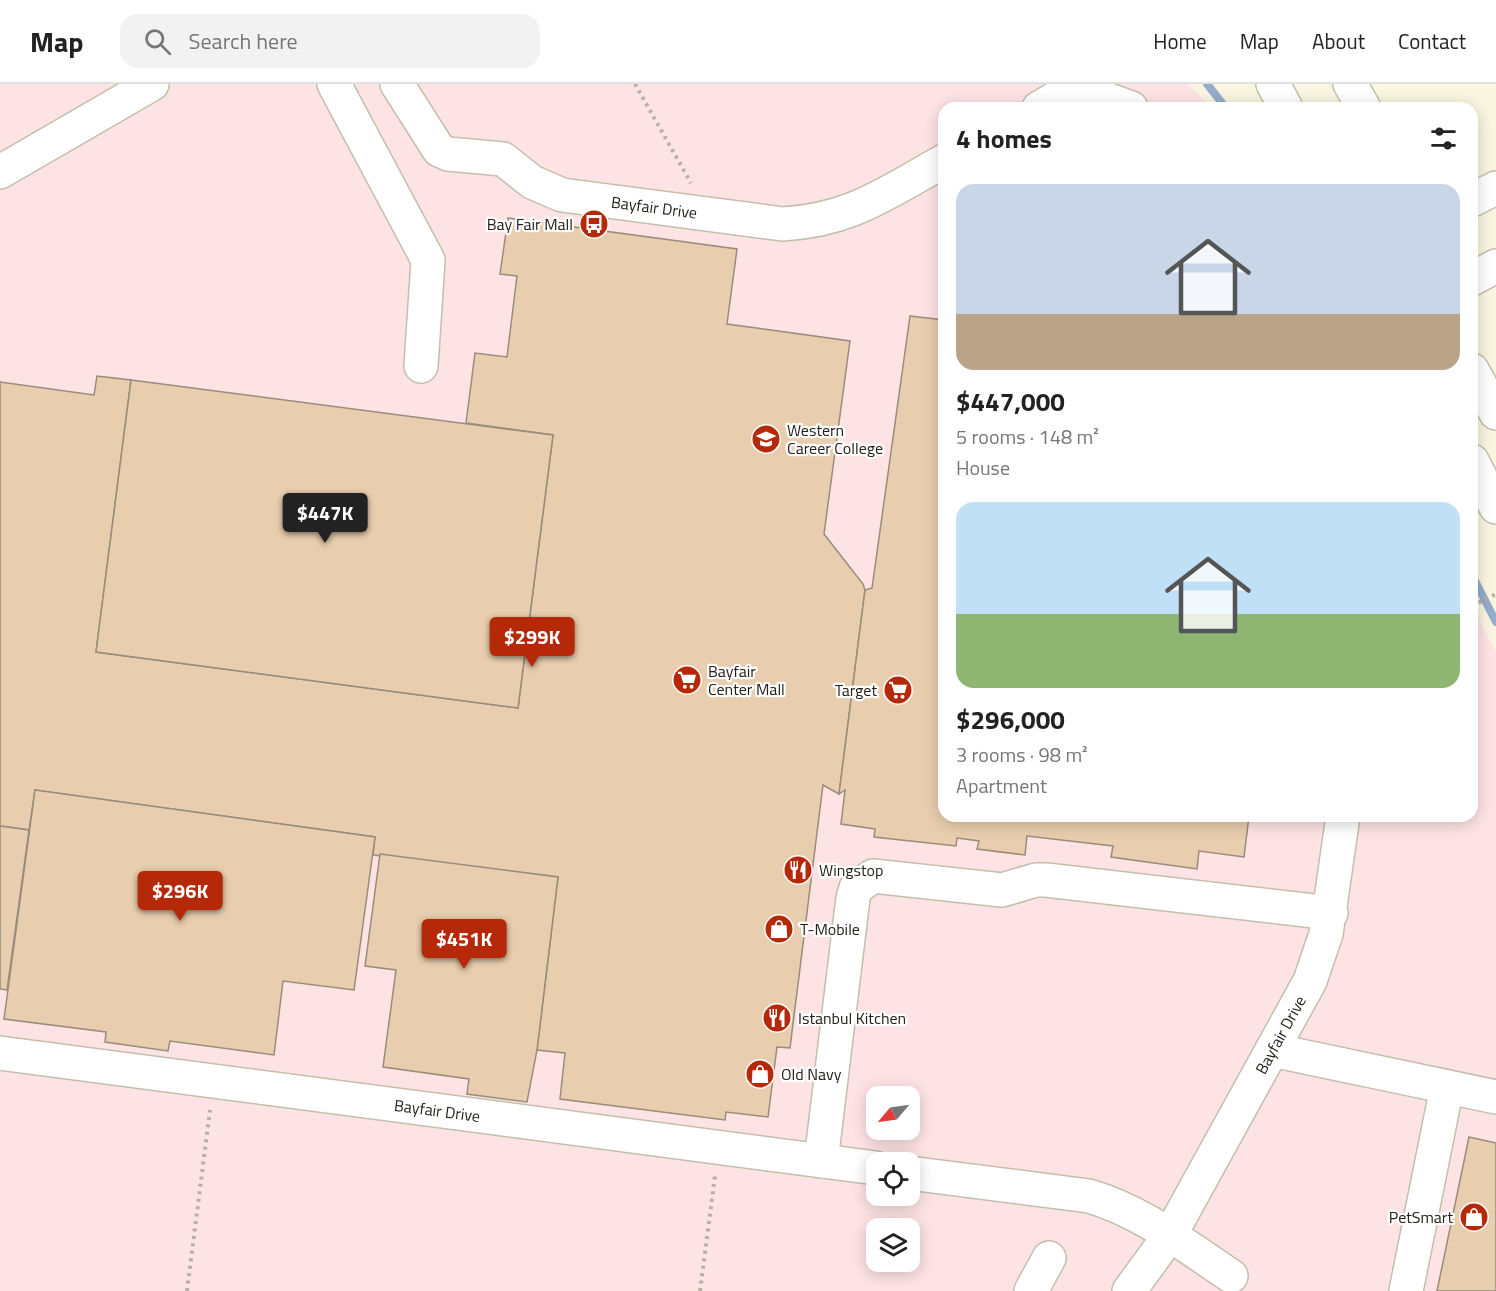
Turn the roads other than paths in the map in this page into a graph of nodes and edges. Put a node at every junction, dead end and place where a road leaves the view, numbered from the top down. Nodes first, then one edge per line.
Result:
1 (152, 84) edge
2 (334, 84) edge
3 (397, 84) edge
4 (1273, 84) edge
5 (1350, 84) edge
6 (1069, 86) edge
7 (1047, 102) edge
8 (1114, 102) edge
9 (1283, 102) edge
10 (1360, 102) edge
11 (938, 163) edge
12 (0, 172) edge
13 (1496, 188) edge
14 (1478, 197) edge
15 (1496, 266) edge
16 (1478, 276) edge
17 (421, 366) dead end
18 (1478, 381) edge
19 (1496, 413) edge
20 (1478, 462) edge
21 (1478, 471) edge
22 (1496, 472) edge
23 (1496, 507) edge
24 (1342, 822) edge
25 (1331, 913) junction
26 (1272, 1050) junction
27 (0, 1053) edge
28 (1447, 1087) junction
29 (1496, 1097) edge
30 (821, 1161) junction
31 (866, 1167) edge
32 (920, 1174) edge
33 (1170, 1235) junction
34 (1049, 1258) dead end
35 (1231, 1276) dead end
36 (1031, 1291) edge
37 (1129, 1291) edge
38 (1149, 1291) edge
39 (1406, 1291) edge

1 - 12 lane
2 - 17 lane
3 - 11 lane, Bayfair Drive
4 - 9 lane
5 - 10 lane
6 - 7 lane
6 - 8 lane
13 - 14 lane
15 - 16 lane
18 - 19 lane
20 - 22 lane
21 - 23 lane
24 - 25 lane, Bayfair Drive
25 - 26 lane, Bayfair Drive
25 - 30 lane
26 - 28 lane
26 - 33 lane, Bayfair Drive
27 - 30 lane, Bayfair Drive
28 - 29 lane
28 - 39 lane
30 - 31 lane, Bayfair Drive
32 - 33 lane
33 - 35 lane
33 - 37 lane, Bayfair Drive
33 - 38 lane
34 - 36 lane

